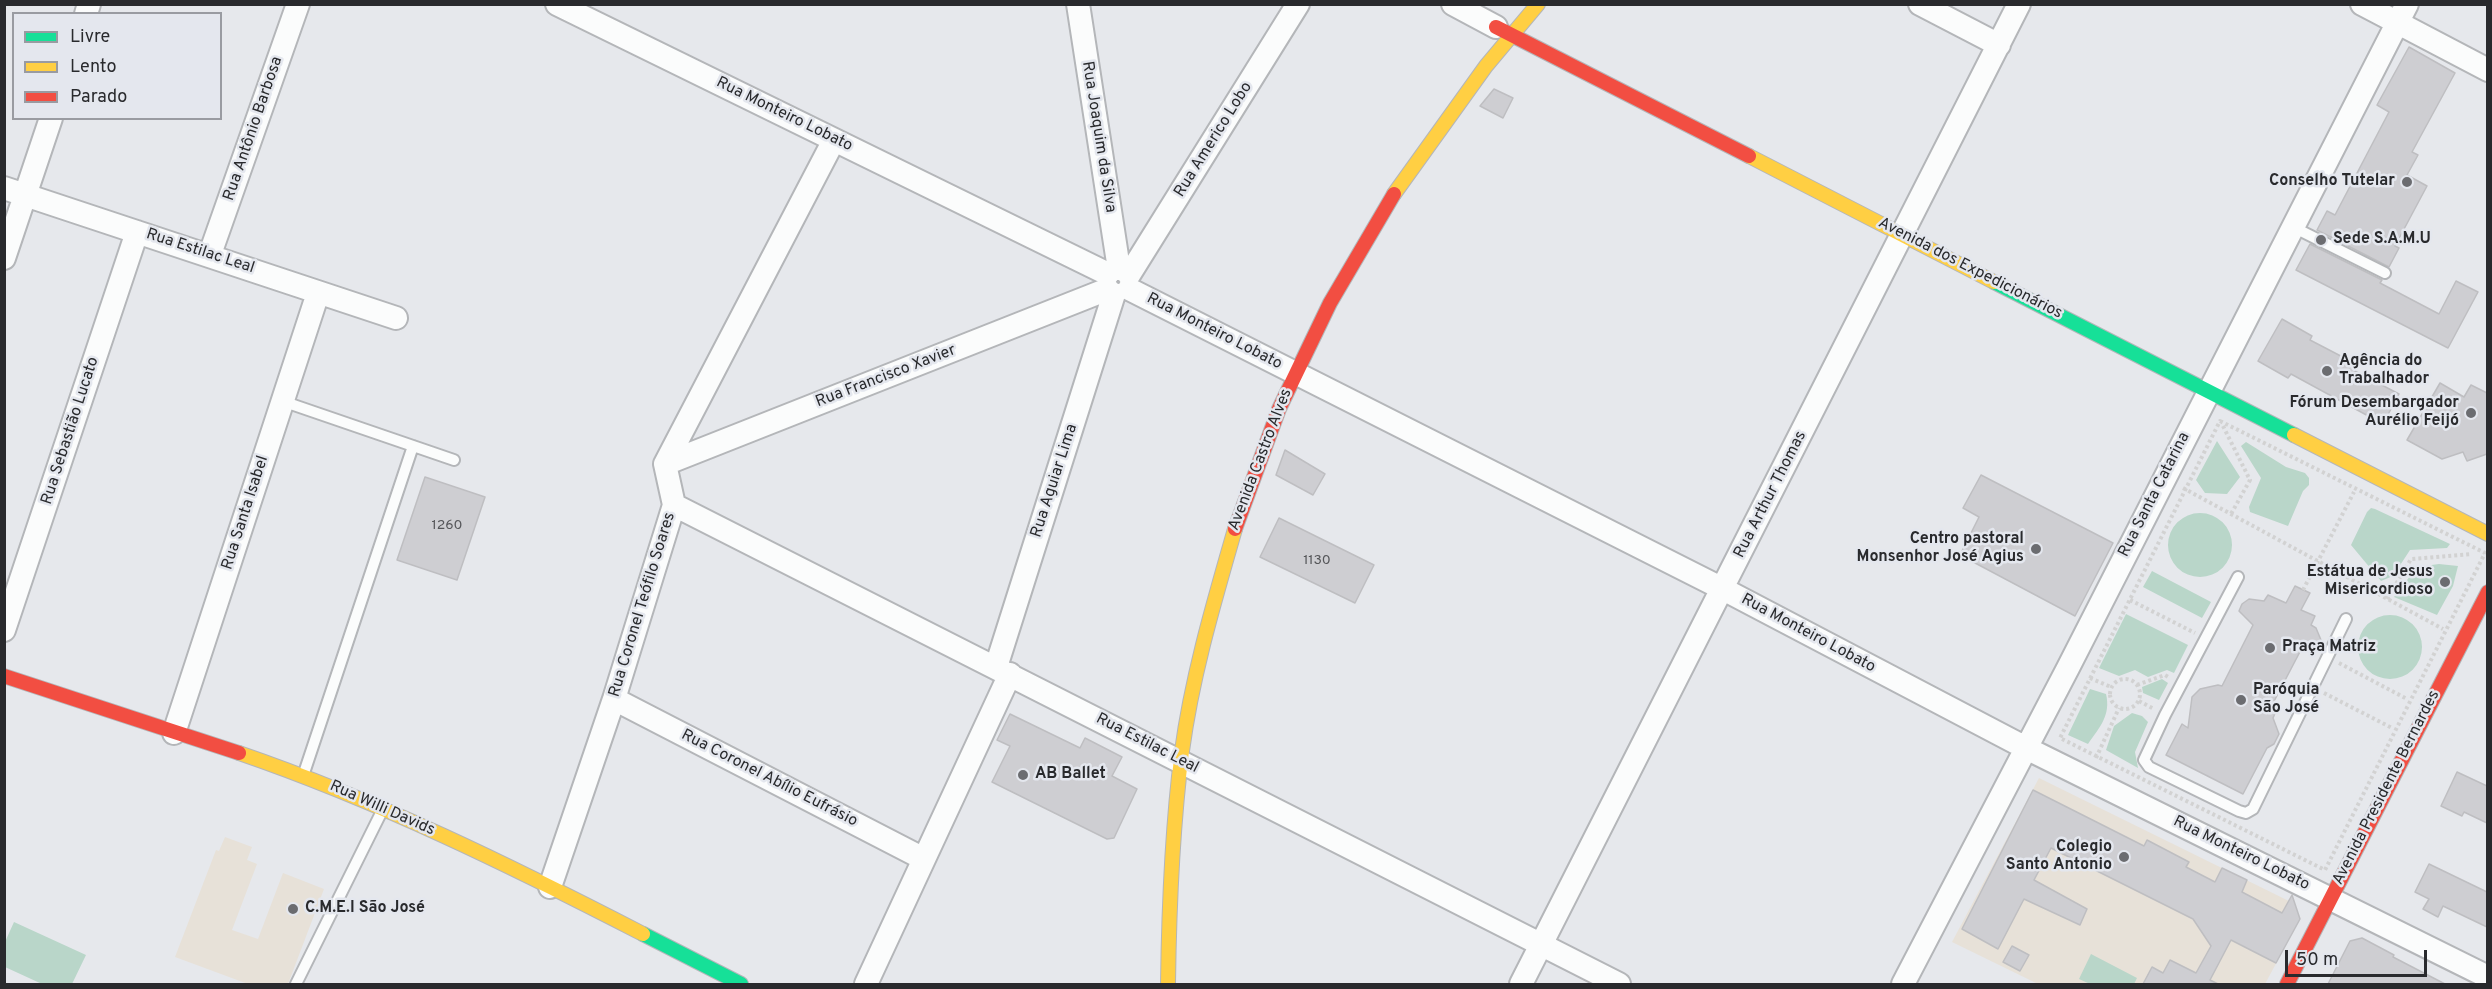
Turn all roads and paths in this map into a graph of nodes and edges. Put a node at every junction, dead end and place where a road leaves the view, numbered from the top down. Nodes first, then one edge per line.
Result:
1 (298, 4) edge
2 (557, 4) edge
3 (1078, 4) edge
4 (1298, 4) edge
5 (1453, 4) edge
6 (1485, 4) edge
7 (1539, 4) edge
8 (1920, 4) edge
9 (2019, 4) edge
10 (2362, 4) edge
11 (2402, 14) edge
12 (1509, 27) junction
13 (1999, 45) junction
14 (1591, 59) dead end
15 (2487, 70) edge
16 (1678, 112) junction
17 (50, 120) edge
18 (834, 140) junction
19 (1848, 190) dead end
20 (15, 191) edge
21 (1908, 226) junction
22 (2293, 227) junction
23 (137, 232) junction
24 (210, 254) junction
25 (4, 258) edge
26 (2385, 273) dead end
27 (1118, 282) junction
28 (318, 293) junction
29 (396, 318) dead end
30 (1283, 366) junction
31 (2211, 386) junction
32 (282, 402) junction
33 (2220, 421) junction
34 (413, 446) junction
35 (2372, 458) dead end
36 (454, 460) dead end
37 (664, 464) junction
38 (2365, 471) junction
39 (2164, 477) junction
40 (2356, 488) junction
41 (2185, 490) junction
42 (1225, 504) dead end
43 (674, 505) junction
44 (1240, 510) junction
45 (2231, 514) junction
46 (2487, 534) edge
47 (2485, 553) junction
48 (2318, 561) junction
49 (2238, 577) dead end
50 (2107, 589) junction
51 (1723, 590) junction
52 (2303, 590) dead end
53 (2487, 592) edge
54 (2387, 598) junction
55 (2130, 600) junction
56 (2346, 619) dead end
57 (4, 630) edge
58 (2445, 630) junction
59 (2205, 639) junction
60 (2328, 657) junction
61 (2068, 668) junction
62 (1003, 670) junction
63 (4, 676) edge
64 (2182, 684) junction
65 (2137, 685) junction
66 (2111, 687) junction
67 (2313, 688) junction
68 (614, 699) junction
69 (2429, 704) junction
70 (2119, 708) junction
71 (2396, 729) junction
72 (174, 733) junction
73 (2026, 748) junction
74 (1169, 755) junction
75 (303, 775) junction
76 (2085, 777) junction
77 (384, 808) junction
78 (2373, 813) junction
79 (924, 859) junction
80 (550, 887) junction
81 (2341, 903) junction
82 (1541, 945) junction
83 (2487, 977) edge
84 (296, 984) edge
85 (741, 984) edge
86 (866, 984) edge
87 (1168, 984) edge
88 (1521, 984) edge
89 (1619, 984) edge
90 (1903, 984) edge
91 (2287, 984) edge

1 - 24 street, Rua Antônio Barbosa
2 - 18 street, Rua Monteiro Lobato
3 - 27 street, Rua Joaquim da Silva
4 - 27 street, Rua Americo Lobo
5 - 12 street, Avenida dos Expedicionários
6 - 12 street, Avenida dos Expedicionários
7 - 12 main road, Avenida Castro Alves
8 - 13 street
9 - 13 street, Rua Arthur Thomas
10 - 11 street
11 - 15 street
11 - 22 street, Rua Santa Catarina
12 - 16 main road, Avenida dos Expedicionários
12 - 30 main road, Avenida Castro Alves
13 - 21 street, Rua Arthur Thomas
14 - 16 main road, Avenida dos Expedicionários
16 - 19 main road, Avenida dos Expedicionários
16 - 21 main road, Avenida dos Expedicionários
17 - 20 street
18 - 27 street, Rua Monteiro Lobato
18 - 37 street
20 - 23 street, Rua Estilac Leal
20 - 25 street
21 - 31 main road, Avenida dos Expedicionários
21 - 51 street, Rua Arthur Thomas
22 - 26 lane
22 - 31 street, Rua Santa Catarina
23 - 24 street, Rua Estilac Leal
23 - 57 street, Rua Sebastião Lucato
24 - 28 street, Rua Estilac Leal
27 - 30 street, Rua Monteiro Lobato
27 - 37 street, Rua Francisco Xavier
27 - 62 street, Rua Aguiar Lima
28 - 29 street, Rua Estilac Leal
28 - 32 street, Rua Santa Isabel
30 - 44 main road, Avenida Castro Alves
30 - 51 street, Rua Monteiro Lobato
31 - 33 path
31 - 38 main road, Avenida dos Expedicionários
31 - 39 street, Rua Santa Catarina
32 - 34 lane
32 - 72 street, Rua Santa Isabel
33 - 40 path
33 - 41 path
33 - 45 path
34 - 36 lane
34 - 75 lane
35 - 38 main road
37 - 43 street, Rua Coronel Teófilo Soares
38 - 46 main road, Avenida dos Expedicionários
39 - 41 path
39 - 50 street, Rua Santa Catarina
40 - 47 path
40 - 48 path
41 - 45 path
41 - 55 path
42 - 44 main road
43 - 62 street, Rua Estilac Leal
43 - 68 street, Rua Coronel Teófilo Soares
44 - 74 main road, Avenida Castro Alves
45 - 48 path
47 - 54 path
47 - 58 path
48 - 52 path
48 - 54 path
49 - 59 lane
50 - 55 path
50 - 61 street, Rua Santa Catarina
51 - 73 street, Rua Monteiro Lobato
51 - 82 street, Rua Arthur Thomas
53 - 69 main road, Avenida Presidente Bernardes
54 - 58 path
55 - 59 path
56 - 60 lane
58 - 69 path
59 - 64 lane
60 - 67 lane
60 - 69 path
61 - 66 path
61 - 73 street, Rua Santa Catarina
62 - 74 street, Rua Estilac Leal
62 - 79 street, Rua Aguiar Lima
63 - 72 main road, Rua Willi Davids
64 - 65 path
64 - 67 lane
65 - 66 path
65 - 70 path
66 - 70 path
67 - 71 path
68 - 79 street, Rua Coronel Abílio Eufrásio
68 - 80 street, Rua Coronel Teófilo Soares
69 - 71 path
69 - 78 main road, Avenida Presidente Bernardes
70 - 76 path
71 - 78 path
72 - 75 main road, Rua Willi Davids
73 - 76 street, Rua Monteiro Lobato
73 - 90 street, Rua Santa Catarina
74 - 82 street, Rua Estilac Leal
74 - 87 main road, Avenida Castro Alves
75 - 77 main road, Rua Willi Davids
76 - 81 street, Rua Monteiro Lobato
77 - 80 main road, Rua Willi Davids
77 - 84 lane
78 - 81 main road, Avenida Presidente Bernardes
79 - 86 street, Rua Aguiar Lima
80 - 85 main road, Rua Willi Davids
81 - 83 street, Rua Monteiro Lobato
81 - 91 main road, Avenida Presidente Bernardes
82 - 88 street, Rua Arthur Thomas
82 - 89 street, Rua Estilac Leal

